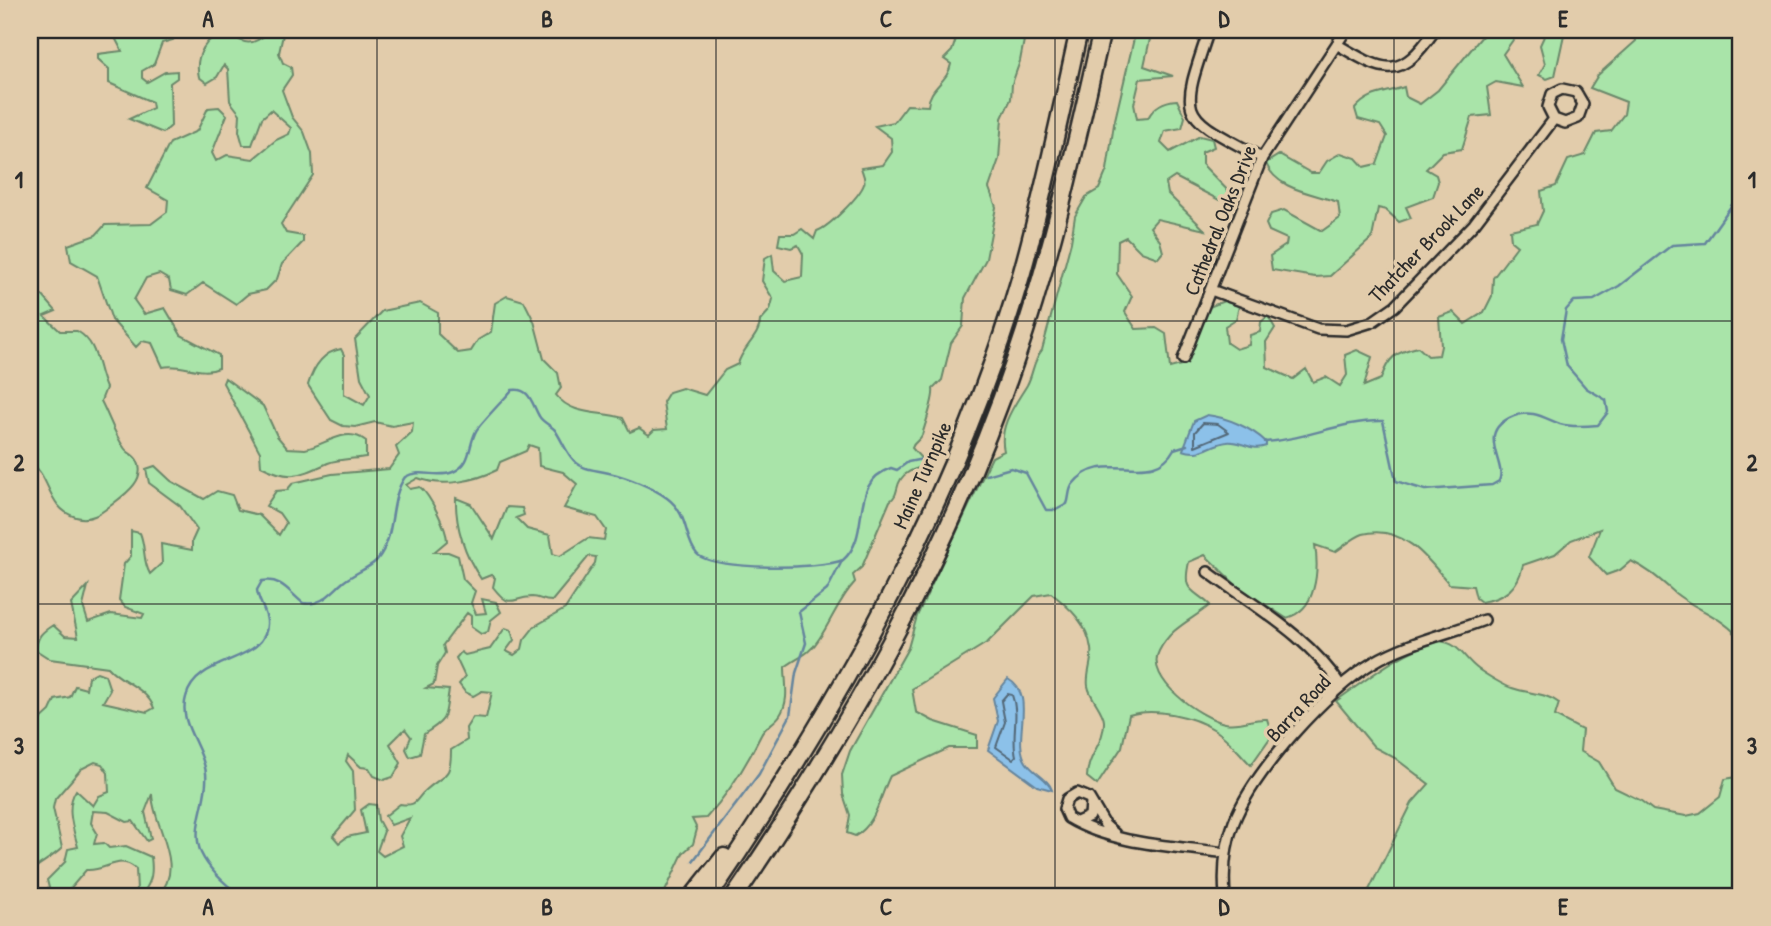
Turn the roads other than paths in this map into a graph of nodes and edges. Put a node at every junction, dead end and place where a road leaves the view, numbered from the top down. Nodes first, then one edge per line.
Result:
1 (1079, 30) edge
2 (1102, 30) edge
3 (1209, 30) edge
4 (1346, 30) edge
5 (1435, 30) edge
6 (1338, 44) junction
7 (1554, 119) junction
8 (1262, 158) junction
9 (1212, 290) junction
10 (1183, 359) dead end
11 (1208, 572) dead end
12 (1484, 620) dead end
13 (1341, 686) junction
14 (1090, 799) junction
15 (1072, 820) junction
16 (1115, 834) junction
17 (747, 840) junction
18 (1226, 853) junction
19 (693, 896) edge
20 (709, 896) edge
21 (735, 896) edge
22 (1225, 896) edge

1 - 17 highway, Maine Turnpike
2 - 21 highway
3 - 8 street
4 - 6 street, Cathedral Oaks Drive
5 - 6 street
6 - 8 street, Cathedral Oaks Drive
7 - 7 street, Thatcher Brook Lane
7 - 9 street, Thatcher Brook Lane
8 - 9 street, Cathedral Oaks Drive
9 - 10 street, Cathedral Oaks Drive
11 - 13 street
12 - 13 street, Barra Road
13 - 18 street, Barra Road
14 - 15 street
14 - 15 street
14 - 16 street
15 - 16 street
16 - 18 street
17 - 19 highway
17 - 20 highway, Maine Turnpike
18 - 22 street, Barra Road

